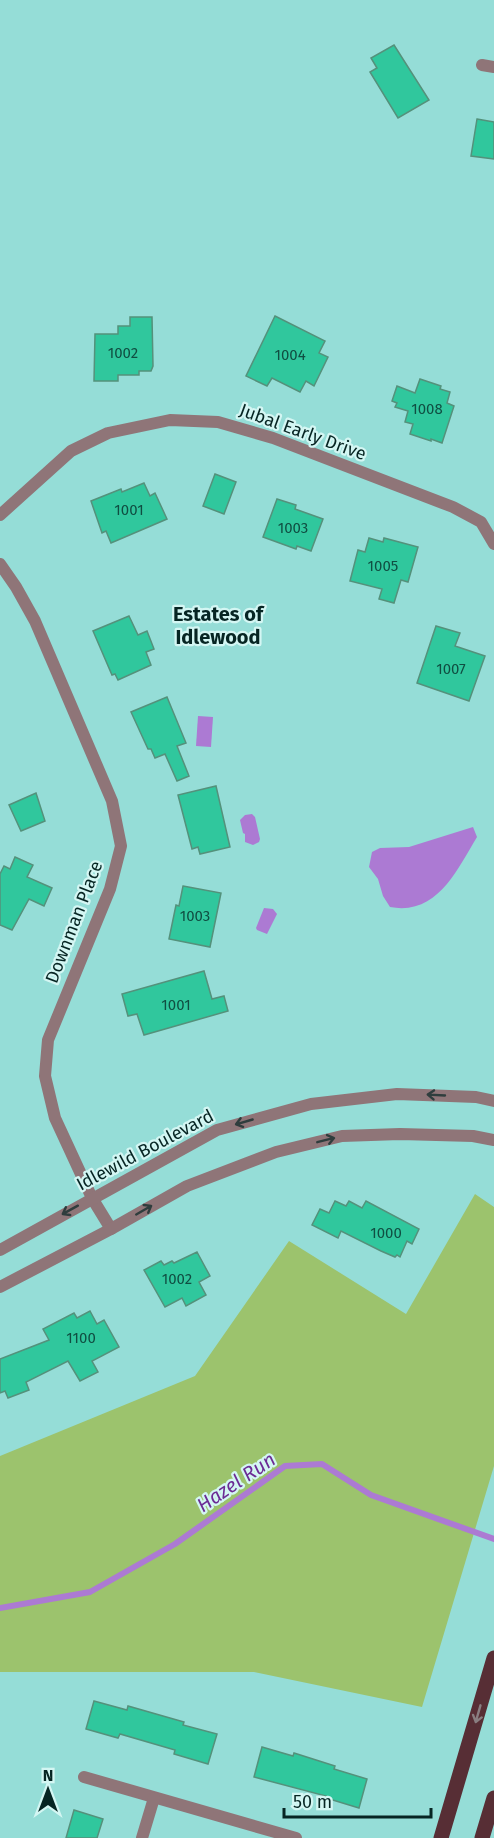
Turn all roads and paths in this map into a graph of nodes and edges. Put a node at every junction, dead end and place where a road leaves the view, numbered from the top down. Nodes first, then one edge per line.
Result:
1 (0, 515) edge
2 (494, 544) edge
3 (0, 564) edge
4 (494, 1101) edge
5 (494, 1140) edge
6 (92, 1198) junction
7 (111, 1229) junction
8 (0, 1250) edge
9 (0, 1287) edge
10 (494, 1658) edge
11 (84, 1777) dead end
12 (154, 1798) junction
13 (494, 1798) edge
14 (142, 1838) edge
15 (296, 1838) edge
16 (441, 1838) edge
17 (482, 1838) edge

1 - 2 street, Jubal Early Drive
3 - 6 street, Downman Place
4 -> 6 street, Idlewild Boulevard
7 -> 5 street
6 - 7 street, Downman Place
6 -> 8 street, Idlewild Boulevard
7 - 9 street
10 -> 16 main road
11 - 12 street
12 - 14 street
12 - 15 street
13 - 17 main road

